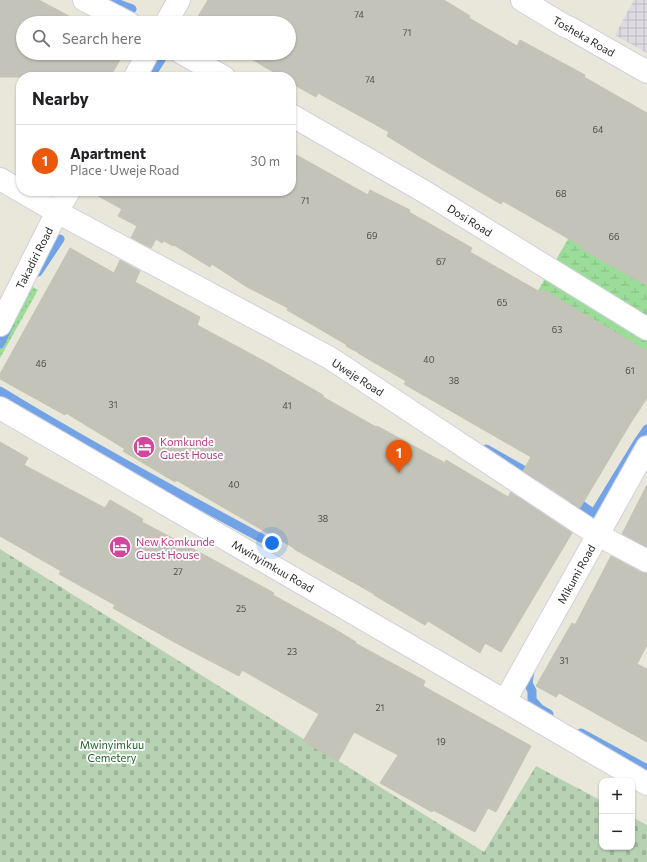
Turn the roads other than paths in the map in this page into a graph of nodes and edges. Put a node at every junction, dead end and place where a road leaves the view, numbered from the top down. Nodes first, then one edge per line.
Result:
1 (84, 0) edge
2 (179, 0) edge
3 (522, 0) edge
4 (115, 16) edge
5 (170, 16) edge
6 (144, 60) edge
7 (194, 60) edge
8 (137, 72) edge
9 (215, 72) edge
10 (647, 72) edge
11 (296, 119) edge
12 (0, 180) edge
13 (16, 189) edge
14 (28, 196) edge
15 (66, 196) edge
16 (57, 212) junction
17 (0, 325) edge
18 (647, 329) edge
19 (0, 408) edge
20 (647, 447) edge
21 (598, 535) junction
22 (647, 562) edge
23 (505, 701) junction
24 (647, 784) edge

1 - 4 street
2 - 5 street
3 - 10 street, Tosheka Road
6 - 8 street
7 - 9 street
11 - 18 street, Dosi Road
12 - 13 street, Uweje Road
14 - 16 street, Uweje Road
15 - 16 street, Takadiri Road
16 - 17 street, Takadiri Road
16 - 21 street, Uweje Road
19 - 23 street, Mwinyimkuu Road
20 - 21 street, Mikumi Road
21 - 22 street, Uweje Road
21 - 23 street, Mikumi Road
23 - 24 street, Mwinyimkuu Road

